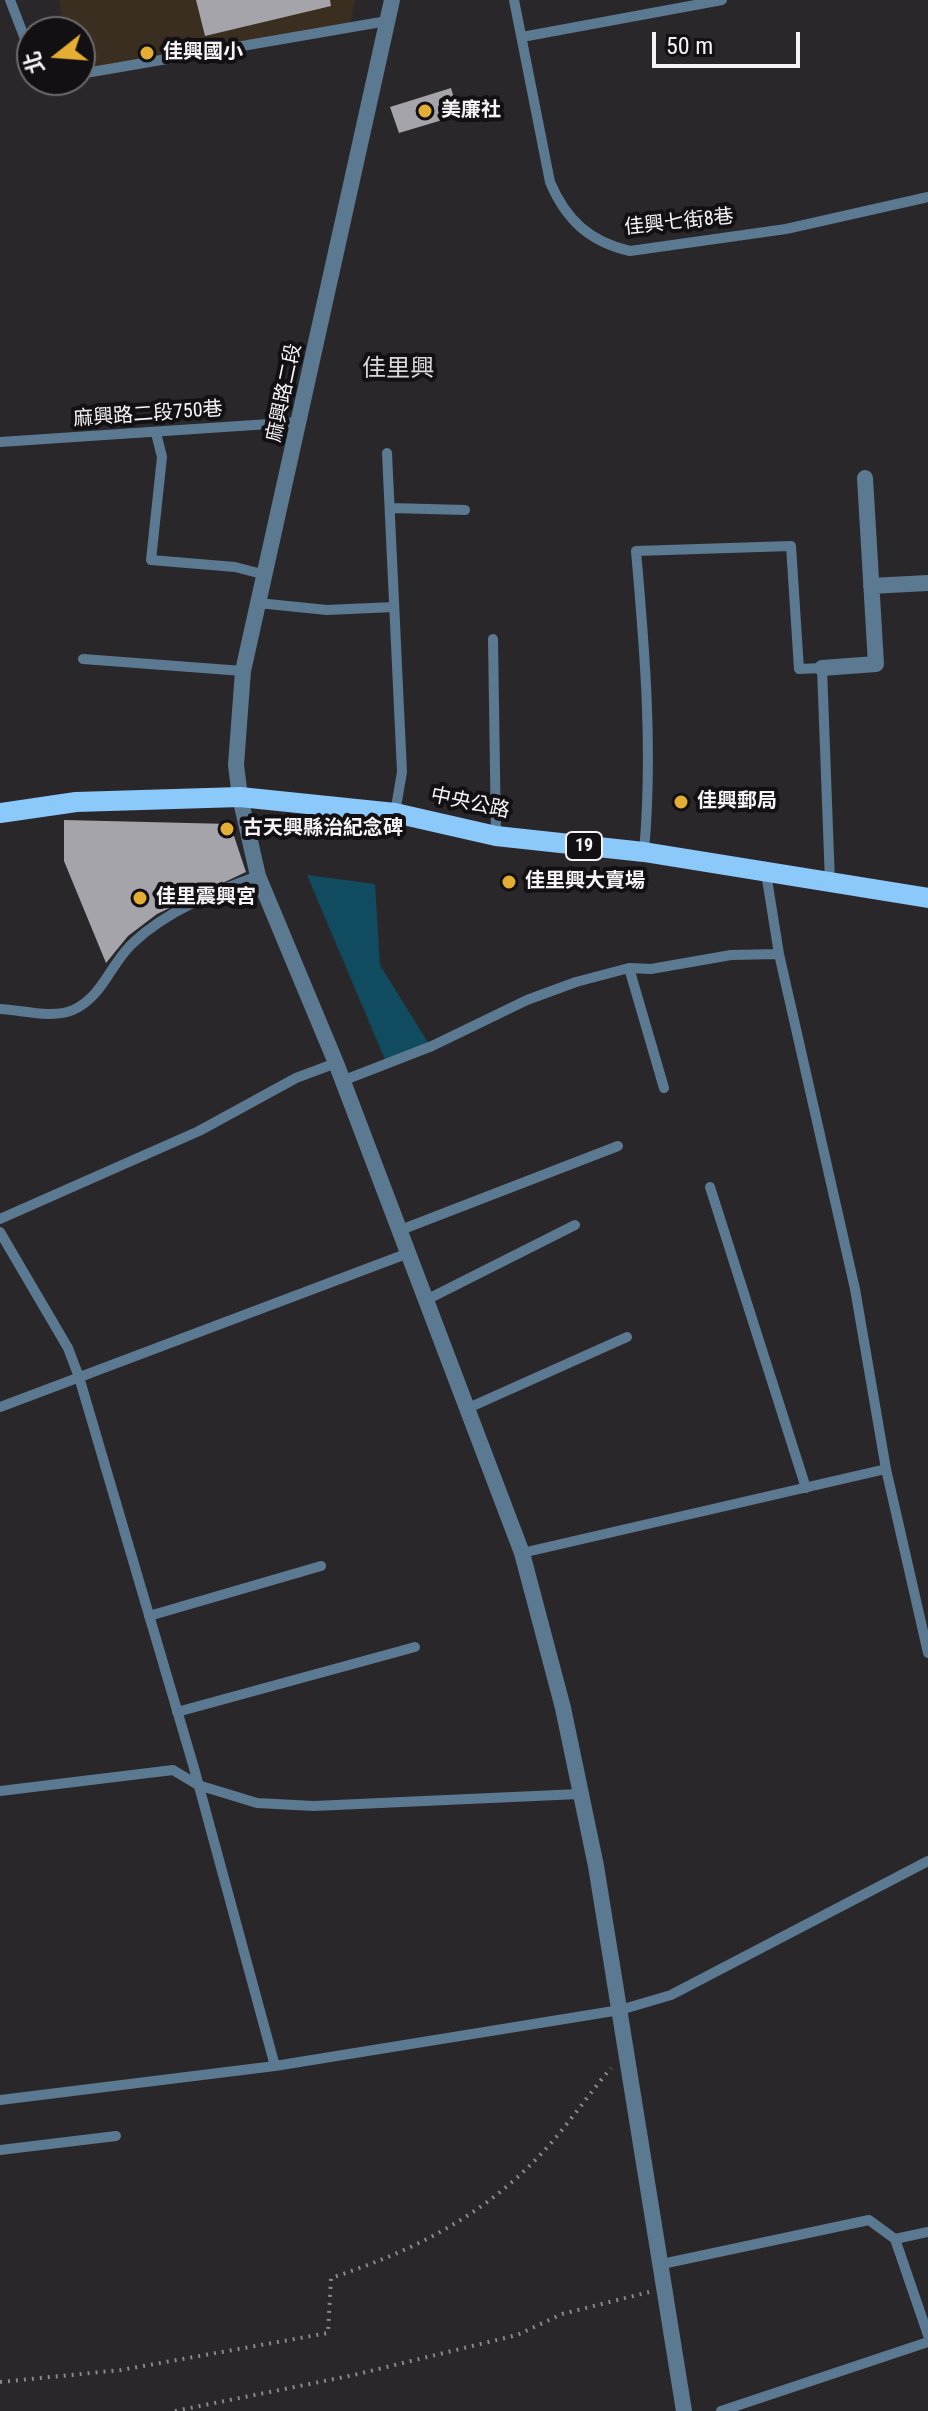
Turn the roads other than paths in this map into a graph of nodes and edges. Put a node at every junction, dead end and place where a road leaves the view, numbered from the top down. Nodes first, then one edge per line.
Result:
1 (392, 0) edge
2 (514, 0) edge
3 (722, 0) edge
4 (387, 21) junction
5 (522, 37) junction
6 (96, 71) edge
7 (928, 197) edge
8 (299, 422) junction
9 (156, 433) junction
10 (0, 442) edge
11 (387, 453) dead end
12 (865, 478) dead end
13 (391, 508) junction
14 (465, 510) dead end
15 (266, 575) junction
16 (928, 583) edge
17 (871, 586) junction
18 (258, 603) junction
19 (394, 607) junction
20 (493, 639) dead end
21 (83, 659) dead end
22 (822, 668) junction
23 (243, 671) junction
24 (240, 797) junction
25 (0, 813) edge
26 (395, 813) junction
27 (496, 836) junction
28 (644, 852) junction
29 (766, 873) junction
30 (258, 876) junction
31 (830, 883) junction
32 (928, 898) edge
33 (779, 954) junction
34 (629, 968) junction
35 (0, 1009) edge
36 (336, 1063) junction
37 (342, 1081) junction
38 (664, 1088) dead end
39 (618, 1146) dead end
40 (710, 1187) dead end
41 (0, 1219) edge
42 (575, 1225) dead end
43 (398, 1231) junction
44 (0, 1232) edge
45 (406, 1254) junction
46 (424, 1301) junction
47 (627, 1337) dead end
48 (79, 1377) junction
49 (0, 1407) edge
50 (466, 1409) junction
51 (886, 1469) junction
52 (806, 1488) junction
53 (522, 1553) junction
54 (321, 1566) dead end
55 (149, 1616) junction
56 (415, 1647) dead end
57 (928, 1653) edge
58 (177, 1712) junction
59 (198, 1785) junction
60 (0, 1791) edge
61 (579, 1794) junction
62 (928, 1861) edge
63 (620, 2010) junction
64 (275, 2066) junction
65 (0, 2100) edge
66 (116, 2136) dead end
67 (0, 2150) edge
68 (928, 2232) edge
69 (895, 2239) junction
70 (662, 2264) junction
71 (928, 2335) edge
72 (928, 2342) edge
73 (684, 2411) edge
74 (721, 2411) edge

1 - 4 street, 麻興路二段
2 - 5 lane, 佳興七街8巷
3 - 5 lane
4 - 6 lane
4 - 8 street, 麻興路二段
5 - 7 lane, 佳興七街8巷
8 - 9 lane, 麻興路二段750巷
8 - 15 street, 麻興路二段
9 - 10 lane, 麻興路二段750巷
9 - 15 lane
11 - 13 lane
12 - 17 street
13 - 14 lane
13 - 19 lane
15 - 18 street, 麻興路二段
16 - 17 street
17 - 22 street
18 - 19 lane
18 - 23 street, 麻興路二段
19 - 26 lane
20 - 27 lane
21 - 23 lane
22 - 28 lane
22 - 31 lane
23 - 24 street, 麻興路二段
24 - 25 main road, 中央公路 / 19
24 - 26 main road, 中央公路 / 19
24 - 30 street, 麻興路二段
26 - 27 main road, 中央公路 / 19
27 - 28 main road, 中央公路 / 19
28 - 29 main road, 中央公路 / 19
29 - 31 main road, 中央公路 / 19
29 - 33 lane
30 - 35 lane
30 - 36 street, 麻興路二段
31 - 32 main road, 中央公路 / 19
33 - 34 lane
33 - 51 lane
34 - 37 lane
34 - 38 lane
36 - 37 street, 麻興路二段
36 - 41 lane
37 - 43 street, 麻興路二段
39 - 43 lane
40 - 52 lane
42 - 46 lane
43 - 45 street, 麻興路二段
44 - 48 lane
45 - 46 street, 麻興路二段
45 - 48 lane
46 - 50 street, 麻興路二段
47 - 50 lane
48 - 49 lane
48 - 55 lane
50 - 53 street, 麻興路二段
51 - 52 lane
51 - 57 lane
52 - 53 lane
53 - 61 street, 麻興路二段
54 - 55 lane
55 - 58 lane
56 - 58 lane
58 - 59 lane
59 - 60 lane
59 - 61 lane
59 - 64 lane
61 - 63 street, 麻興路二段
62 - 63 lane
63 - 64 lane
63 - 70 street, 麻興路二段
64 - 65 lane
66 - 67 lane
68 - 69 lane
69 - 70 lane
69 - 71 lane
70 - 73 street, 麻興路二段
72 - 74 lane

